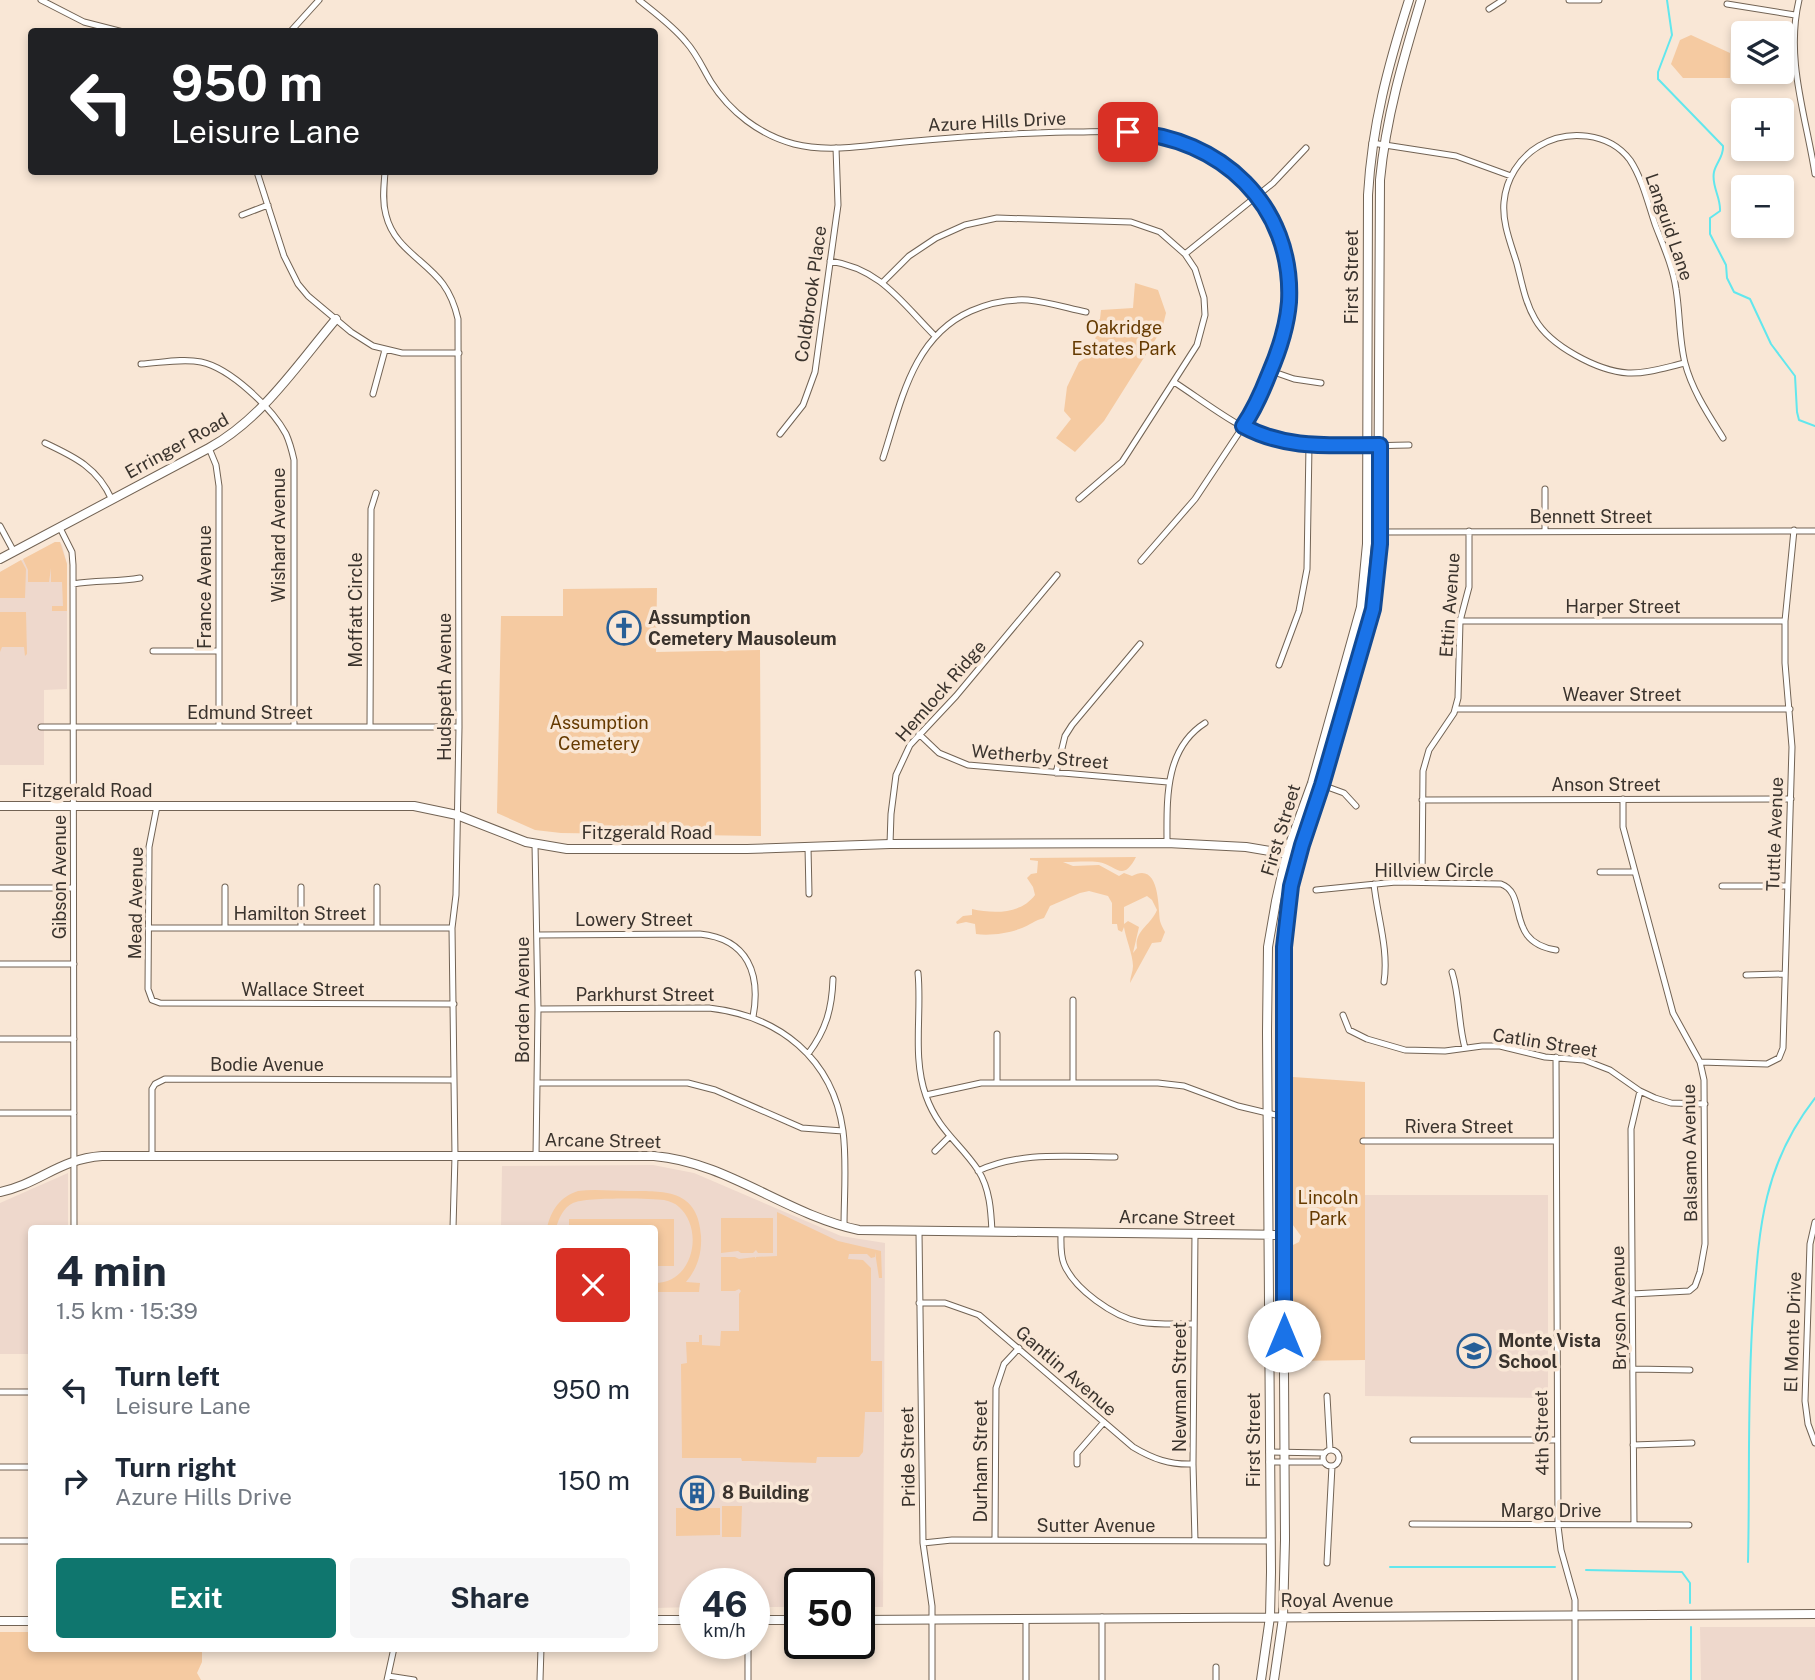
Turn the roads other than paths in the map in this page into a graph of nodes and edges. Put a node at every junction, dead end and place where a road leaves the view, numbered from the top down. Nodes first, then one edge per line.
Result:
1 (41, 0) edge
2 (319, 0) edge
3 (639, 0) edge
4 (1409, 0) edge
5 (1421, 0) edge
6 (1503, 0) edge
7 (1569, 0) edge
8 (1599, 0) edge
9 (1799, 0) edge
10 (1727, 4) dead end
11 (1489, 9) dead end
12 (1796, 15) junction
13 (107, 28) edge
14 (294, 28) edge
15 (1372, 144) junction
16 (1384, 145) junction
17 (836, 148) junction
18 (1306, 148) dead end
19 (1815, 174) edge
20 (258, 175) edge
21 (385, 175) edge
22 (1511, 176) junction
23 (1256, 195) junction
24 (268, 205) junction
25 (242, 215) dead end
26 (1185, 254) junction
27 (830, 261) junction
28 (883, 282) junction
29 (1086, 312) dead end
30 (336, 319) junction
31 (935, 336) junction
32 (385, 350) junction
33 (459, 354) junction
34 (1685, 363) junction
35 (141, 364) dead end
36 (1270, 371) junction
37 (1174, 382) junction
38 (1321, 383) dead end
39 (373, 394) dead end
40 (263, 406) junction
41 (1243, 426) junction
42 (780, 434) dead end
43 (1723, 438) dead end
44 (45, 443) dead end
45 (1309, 445) junction
46 (1368, 445) junction
47 (1380, 445) junction
48 (1409, 445) dead end
49 (209, 448) junction
50 (883, 458) dead end
51 (1545, 489) dead end
52 (376, 493) dead end
53 (1079, 499) dead end
54 (112, 500) junction
55 (0, 526) edge
56 (60, 527) junction
57 (1794, 530) junction
58 (1469, 531) junction
59 (1545, 531) junction
60 (1815, 531) edge
61 (1367, 532) junction
62 (1380, 532) junction
63 (14, 552) junction
64 (0, 559) edge
65 (1141, 561) dead end
66 (1057, 575) dead end
67 (140, 578) dead end
68 (73, 584) junction
69 (1460, 621) junction
70 (1785, 621) junction
71 (1140, 644) dead end
72 (153, 651) dead end
73 (219, 651) junction
74 (1279, 664) dead end
75 (1455, 709) junction
76 (1790, 709) junction
77 (1205, 723) dead end
78 (41, 727) dead end
79 (73, 727) junction
80 (219, 727) junction
81 (294, 727) junction
82 (370, 727) junction
83 (459, 727) junction
84 (919, 734) junction
85 (1056, 773) junction
86 (1168, 782) junction
87 (1322, 785) junction
88 (1623, 799) junction
89 (1791, 799) junction
90 (1422, 800) junction
91 (0, 806) edge
92 (74, 806) junction
93 (157, 806) junction
94 (1356, 806) dead end
95 (457, 815) junction
96 (535, 844) junction
97 (890, 844) junction
98 (1167, 844) junction
99 (808, 847) junction
100 (1287, 852) junction
101 (1300, 856) junction
102 (1600, 872) dead end
103 (1634, 872) junction
104 (1422, 881) junction
105 (1374, 884) junction
106 (1722, 886) dead end
107 (1787, 886) junction
108 (225, 887) dead end
109 (301, 887) dead end
110 (377, 887) dead end
111 (0, 888) edge
112 (74, 888) junction
113 (1316, 890) dead end
114 (809, 894) dead end
115 (148, 928) junction
116 (225, 928) junction
117 (302, 928) junction
118 (377, 928) junction
119 (452, 928) junction
120 (537, 935) junction
121 (1556, 950) dead end
122 (0, 964) edge
123 (74, 964) junction
124 (1451, 972) dead end
125 (918, 973) dead end
126 (1784, 974) junction
127 (1746, 975) dead end
128 (833, 979) dead end
129 (1384, 982) dead end
130 (152, 1000) joint
131 (1073, 1000) dead end
132 (454, 1004) junction
133 (538, 1009) junction
134 (1343, 1015) dead end
135 (753, 1017) junction
136 (997, 1034) dead end
137 (0, 1039) edge
138 (74, 1039) junction
139 (1465, 1048) junction
140 (808, 1054) junction
141 (1556, 1057) junction
142 (1700, 1062) junction
143 (453, 1080) junction
144 (997, 1082) junction
145 (537, 1083) junction
146 (1073, 1083) junction
147 (1640, 1091) junction
148 (926, 1095) junction
149 (1705, 1104) junction
150 (74, 1113) junction
151 (0, 1114) edge
152 (1268, 1114) junction
153 (1284, 1116) junction
154 (843, 1131) junction
155 (949, 1137) junction
156 (1555, 1141) junction
157 (1363, 1142) dead end
158 (935, 1151) dead end
159 (152, 1156) junction
160 (454, 1156) junction
161 (536, 1156) junction
162 (1115, 1157) dead end
163 (74, 1160) junction
164 (978, 1171) junction
165 (0, 1192) edge
166 (1815, 1222) edge
167 (74, 1225) edge
168 (453, 1225) edge
169 (844, 1227) junction
170 (919, 1232) junction
171 (992, 1232) junction
172 (1061, 1232) junction
173 (1195, 1233) junction
174 (1269, 1235) junction
175 (1283, 1235) junction
176 (1632, 1294) junction
177 (919, 1303) junction
178 (1194, 1324) junction
179 (1019, 1348) junction
180 (1634, 1369) junction
181 (1690, 1370) dead end
182 (0, 1392) edge
183 (28, 1392) edge
184 (1327, 1396) dead end
185 (1104, 1422) junction
186 (1413, 1440) dead end
187 (1556, 1440) junction
188 (1692, 1443) dead end
189 (1815, 1443) edge
190 (1633, 1445) junction
191 (1269, 1452) junction
192 (1285, 1452) junction
193 (1327, 1452) junction
194 (1269, 1462) junction
195 (1286, 1462) junction
196 (1323, 1462) junction
197 (1077, 1464) dead end
198 (1194, 1464) junction
199 (1332, 1466) junction
200 (0, 1467) edge
201 (28, 1467) edge
202 (1412, 1524) dead end
203 (1634, 1525) junction
204 (1689, 1525) dead end
205 (1558, 1526) junction
206 (995, 1539) junction
207 (0, 1541) edge
208 (28, 1541) edge
209 (1195, 1541) junction
210 (1270, 1541) junction
211 (923, 1543) junction
212 (1327, 1563) dead end
213 (1815, 1614) edge
214 (1575, 1615) junction
215 (1270, 1617) junction
216 (1102, 1618) junction
217 (1283, 1618) junction
218 (658, 1620) edge
219 (679, 1620) edge
220 (875, 1620) edge
221 (932, 1620) junction
222 (1026, 1620) junction
223 (0, 1621) edge
224 (28, 1621) edge
225 (393, 1652) edge
226 (541, 1652) edge
227 (748, 1659) edge
228 (1216, 1667) dead end
229 (388, 1678) edge
230 (414, 1680) edge
231 (540, 1680) edge
232 (748, 1680) edge
233 (932, 1680) edge
234 (1027, 1680) edge
235 (1102, 1680) edge
236 (1216, 1680) edge
237 (1261, 1680) edge
238 (1274, 1680) edge
239 (1575, 1680) edge

1 - 13 street
2 - 14 street
3 - 17 street, Azure Hills Drive
4 - 15 main road, First Street
5 - 16 main road, First Street
6 - 11 street
7 - 8 street
9 - 12 street
10 - 12 street
12 - 19 street
15 - 16 street
15 - 46 main road, First Street
16 - 22 street
16 - 47 main road, First Street
17 - 23 street, Azure Hills Drive
17 - 27 street, Coldbrook Place
18 - 23 street
20 - 24 street
21 - 33 street, Hudspeth Avenue
22 - 34 street
22 - 34 street, Languid Lane
23 - 26 street
23 - 36 street, Azure Hills Drive
24 - 25 street
24 - 30 street
26 - 28 street
26 - 37 street
27 - 28 street
27 - 42 street, Coldbrook Place
28 - 31 street
29 - 31 street
30 - 32 street
30 - 40 main road, Erringer Road
31 - 50 street
32 - 33 street
32 - 39 street
33 - 83 street, Hudspeth Avenue
34 - 43 street, Languid Lane
35 - 40 street, Wishard Avenue
36 - 38 street
36 - 41 street, Azure Hills Drive
37 - 41 street
37 - 53 street
40 - 49 main road, Erringer Road
40 - 81 street, Wishard Avenue
41 - 45 street
41 - 65 street, Azure Hills Drive
44 - 54 street
45 - 46 street
45 - 74 street
46 - 47 street
46 - 61 main road, First Street
47 - 48 street
47 - 62 main road, First Street
49 - 54 main road, Erringer Road
49 - 73 street, France Avenue
51 - 59 street
52 - 82 street, Moffatt Circle
54 - 56 main road, Erringer Road
55 - 63 street
56 - 63 main road, Erringer Road
56 - 68 street, Gibson Avenue
57 - 59 street, Bennett Street
57 - 60 street, Bennett Street
57 - 70 street, Tuttle Avenue
58 - 59 street, Bennett Street
58 - 62 street, Bennett Street
58 - 69 street, Ettin Avenue
61 - 62 street, Bennett Street
61 - 100 main road, First Street
62 - 87 main road, First Street
63 - 64 main road, Erringer Road
66 - 84 street, Hemlock Ridge
67 - 68 street
68 - 79 street, Gibson Avenue
69 - 70 street, Harper Street
69 - 75 street, Ettin Avenue
70 - 76 street, Tuttle Avenue
71 - 85 street
72 - 73 street
73 - 80 street, France Avenue
75 - 76 street, Weaver Street
75 - 90 street, Ettin Avenue
76 - 89 street, Tuttle Avenue
77 - 86 street
78 - 79 street, Edmund Street
79 - 80 street, Edmund Street
79 - 92 street, Gibson Avenue
80 - 81 street, Edmund Street
81 - 82 street, Edmund Street
82 - 83 street, Edmund Street
83 - 95 street, Hudspeth Avenue
84 - 85 street, Wetherby Street
84 - 97 street, Hemlock Ridge
85 - 86 street, Wetherby Street
86 - 98 street
87 - 94 street
87 - 101 main road, First Street
88 - 89 street, Anson Street
88 - 90 street, Anson Street
88 - 103 street, Balsamo Avenue
89 - 107 street, Tuttle Avenue
90 - 104 street, Ettin Avenue
91 - 92 main road, Fitzgerald Road
92 - 93 main road, Fitzgerald Road
92 - 112 street, Gibson Avenue
93 - 95 main road, Fitzgerald Road
93 - 115 street, Mead Avenue
95 - 96 main road, Fitzgerald Road
95 - 119 street, Hudspeth Avenue
96 - 99 main road, Fitzgerald Road
96 - 120 street, Borden Avenue
97 - 98 main road, Fitzgerald Road
97 - 99 main road, Fitzgerald Road
98 - 100 main road, Fitzgerald Road
99 - 114 street
100 - 101 main road, Fitzgerald Road
100 - 152 main road, First Street
101 - 153 main road, First Street
102 - 103 street
103 - 142 street, Balsamo Avenue
104 - 105 street, Hillview Circle
104 - 121 street, Hillview Circle
105 - 113 street, Hillview Circle
105 - 129 street
106 - 107 street
107 - 126 street, Tuttle Avenue
108 - 116 street
109 - 117 street
110 - 118 street
111 - 112 street
112 - 123 street, Gibson Avenue
115 - 116 street, Hamilton Street
115 - 130 street, Mead Avenue
116 - 117 street, Hamilton Street
117 - 118 street, Hamilton Street
118 - 119 street, Hamilton Street
119 - 132 street, Hudspeth Avenue
120 - 133 street, Borden Avenue
120 - 135 street, Lowery Street
122 - 123 street
123 - 138 street, Gibson Avenue
124 - 139 street
125 - 148 street
126 - 127 street
126 - 142 street, Tuttle Avenue
128 - 140 street
130 - 132 street, Wallace Street
131 - 146 street
132 - 143 street, Hudspeth Avenue
133 - 135 street, Parkhurst Street
133 - 145 street, Borden Avenue
134 - 139 street, Catlin Street
135 - 140 street, Parkhurst Street
136 - 144 street
137 - 138 street
138 - 150 street, Gibson Avenue
139 - 141 street, Catlin Street
140 - 154 street, Parkhurst Street
141 - 147 street, Catlin Street
141 - 156 street, 4th Street
142 - 149 street, Balsamo Avenue
143 - 159 street, Bodie Avenue
143 - 160 street, Hudspeth Avenue
144 - 146 street
144 - 148 street
145 - 154 street
145 - 161 street, Borden Avenue
146 - 152 street
147 - 149 street, Catlin Street
147 - 176 street, Bryson Avenue
148 - 155 street
149 - 176 street, Balsamo Avenue
150 - 151 street
150 - 163 street, Gibson Avenue
152 - 153 street
152 - 174 main road, First Street
153 - 175 main road, First Street
154 - 169 street, Parkhurst Street
155 - 158 street
155 - 164 street
156 - 157 street, Rivera Street
156 - 187 street, 4th Street
159 - 160 main road, Arcane Street
159 - 163 main road, Arcane Street
160 - 161 main road, Arcane Street
160 - 168 street, Hudspeth Avenue
161 - 169 main road, Arcane Street
162 - 164 street
163 - 165 main road, Arcane Street
163 - 167 street, Gibson Avenue
164 - 171 street
166 - 189 street, El Monte Drive
169 - 170 main road, Arcane Street
170 - 171 main road, Arcane Street
170 - 177 street, Pride Street
171 - 172 main road, Arcane Street
172 - 173 main road, Arcane Street
172 - 178 street
173 - 174 main road, Arcane Street
173 - 178 street, Newman Street
174 - 175 main road, Arcane Street
174 - 191 main road, First Street
175 - 192 main road, First Street
176 - 180 street, Bryson Avenue
177 - 179 street, Gantlin Avenue
177 - 211 street, Pride Street
178 - 198 street, Newman Street
179 - 185 street, Gantlin Avenue
179 - 206 street, Durham Street
180 - 181 street
180 - 190 street, Bryson Avenue
182 - 183 street
184 - 193 street
185 - 197 street
185 - 198 street, Gantlin Avenue
186 - 187 street
187 - 205 street, 4th Street
188 - 190 street
190 - 203 street, Bryson Avenue
191 - 192 street
191 - 194 main road, First Street
192 - 193 street
192 - 195 main road, First Street
193 - 196 street
193 - 199 street
194 - 195 street
194 - 210 main road, First Street
195 - 196 street
195 - 217 main road, First Street
196 - 199 street
198 - 209 street, Newman Street
199 - 212 street
200 - 201 street
202 - 205 street, Margo Drive
203 - 204 street, Margo Drive
203 - 205 street, Margo Drive
205 - 214 street, 4th Street
206 - 209 street, Sutter Avenue
206 - 211 street, Sutter Avenue
207 - 208 street
209 - 210 street, Sutter Avenue
210 - 215 main road, First Street
211 - 221 street, Pride Street
213 - 214 main road, Royal Avenue
214 - 217 main road, Royal Avenue
214 - 239 street, 4th Street
215 - 216 main road, Royal Avenue
215 - 217 main road, Royal Avenue
215 - 237 main road, First Street
216 - 222 main road, Royal Avenue
216 - 235 street
217 - 238 main road, First Street
218 - 219 main road
220 - 221 main road, Royal Avenue
221 - 222 main road, Royal Avenue
221 - 233 street, Pride Street
222 - 234 street
223 - 224 main road
225 - 229 street
226 - 231 street
227 - 232 street
228 - 236 street
229 - 230 street

